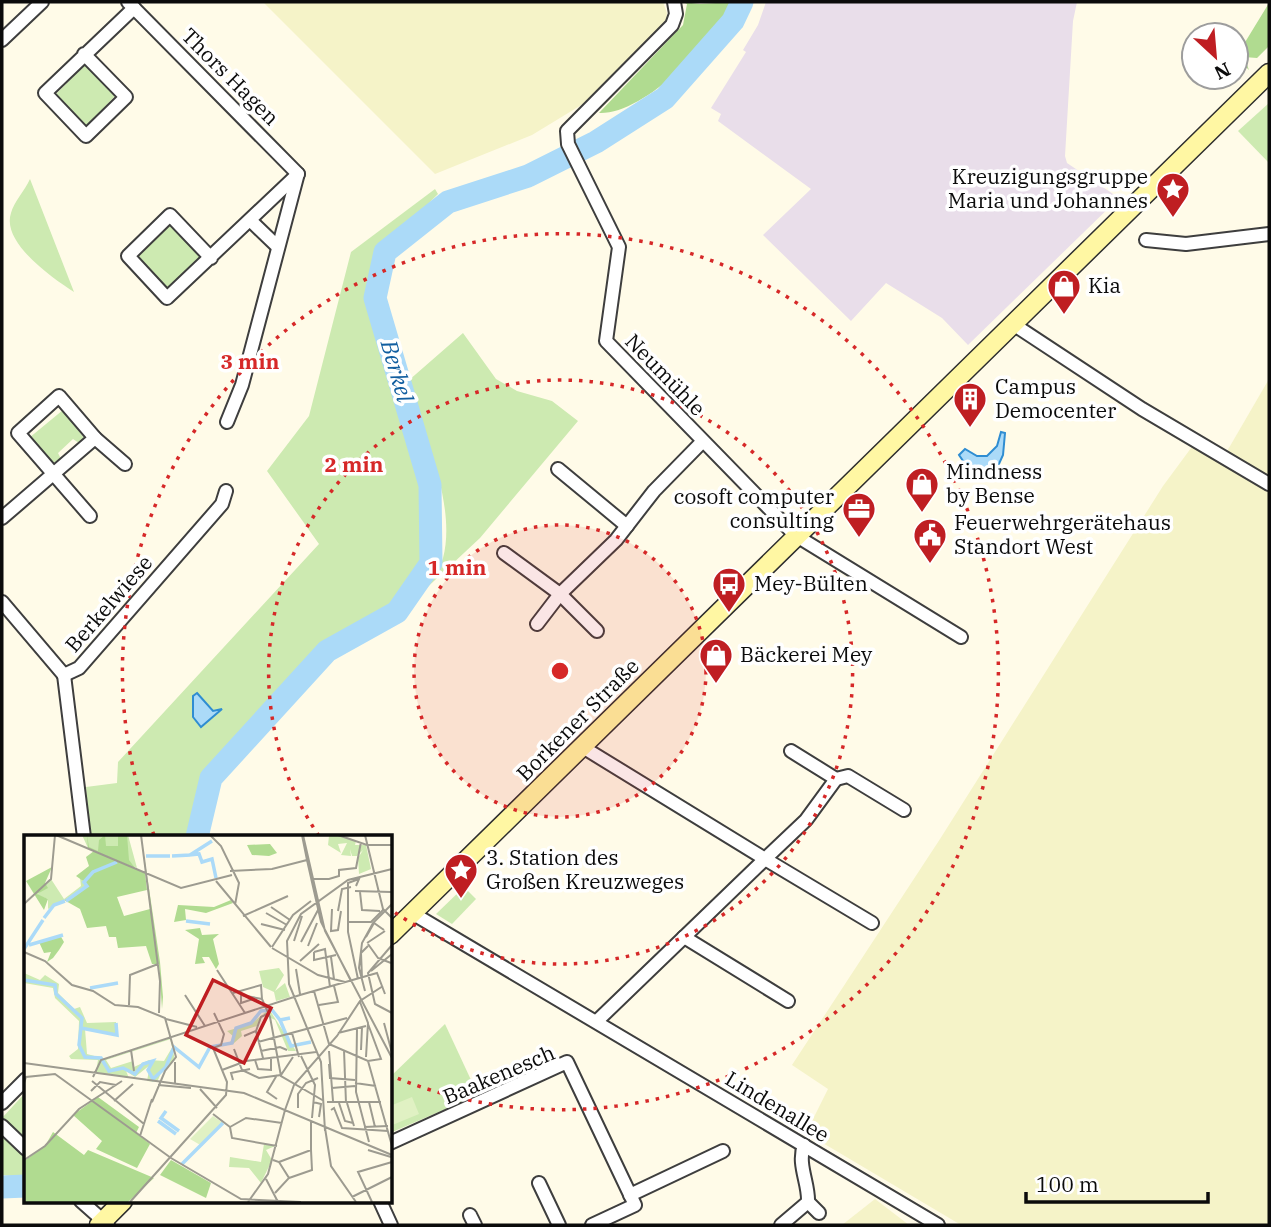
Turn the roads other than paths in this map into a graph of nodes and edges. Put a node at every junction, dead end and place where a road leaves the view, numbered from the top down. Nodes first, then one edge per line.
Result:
1 (42, 2) edge
2 (674, 2) edge
3 (131, 5) edge
4 (2, 40) edge
5 (84, 54) junction
6 (1269, 73) edge
7 (298, 174) junction
8 (251, 221) junction
9 (1269, 233) edge
10 (1146, 240) dead end
11 (278, 247) junction
12 (211, 258) junction
13 (1013, 324) junction
14 (227, 422) dead end
15 (96, 439) junction
16 (702, 442) junction
17 (125, 464) dead end
18 (558, 469) dead end
19 (52, 475) junction
20 (1269, 484) edge
21 (226, 491) dead end
22 (90, 516) dead end
23 (2, 518) edge
24 (627, 526) junction
25 (795, 535) junction
26 (504, 553) dead end
27 (560, 594) junction
28 (2, 602) edge
29 (537, 624) dead end
30 (597, 631) dead end
31 (961, 637) dead end
32 (64, 675) junction
33 (581, 746) junction
34 (791, 751) dead end
35 (835, 779) junction
36 (904, 810) dead end
37 (84, 835) edge
38 (765, 859) junction
39 (412, 913) junction
40 (872, 923) dead end
41 (392, 932) edge
42 (684, 937) junction
43 (788, 1001) dead end
44 (597, 1021) junction
45 (24, 1081) edge
46 (2, 1103) edge
47 (5, 1130) edge
48 (392, 1142) edge
49 (804, 1145) junction
50 (24, 1147) edge
51 (723, 1151) dead end
52 (539, 1183) dead end
53 (630, 1195) junction
54 (82, 1202) edge
55 (123, 1202) edge
56 (380, 1202) edge
57 (808, 1202) junction
58 (818, 1213) dead end
59 (103, 1224) edge
60 (388, 1224) edge
61 (559, 1225) edge
62 (592, 1225) edge
63 (781, 1225) edge
64 (938, 1225) edge

1 - 4 street
2 - 16 street, Neumühle
3 - 5 street, Thors Hagen
3 - 7 street, Thors Hagen
5 - 5 street, Thors Hagen
6 - 13 street, Borkener Straße
7 - 8 street
7 - 11 street
8 - 11 street
8 - 12 street
9 - 10 street
11 - 14 street
12 - 12 street
13 - 20 street
13 - 25 street, Borkener Straße
15 - 17 street
15 - 19 street
15 - 19 street
16 - 24 street
16 - 25 street, Neumühle
18 - 24 street
19 - 22 street
19 - 23 street
21 - 32 street, Berkelwiese
24 - 27 street
25 - 31 street
25 - 33 street, Borkener Straße
26 - 27 street
27 - 29 street
27 - 30 street
28 - 32 street
32 - 37 street, Berkelwiese
33 - 38 street
33 - 39 street, Borkener Straße
34 - 35 street
35 - 36 street
35 - 38 street
38 - 40 street
38 - 42 street
39 - 41 street, Borkener Straße
39 - 44 street, Lindenallee
42 - 43 street
42 - 44 street
44 - 49 street, Lindenallee
45 - 46 street
47 - 50 street
48 - 53 street, Baakenesch
49 - 57 street
49 - 64 street, Lindenallee
51 - 53 street
52 - 61 street
53 - 62 street
54 - 59 street
55 - 59 street
56 - 60 street
57 - 58 street
57 - 63 street

